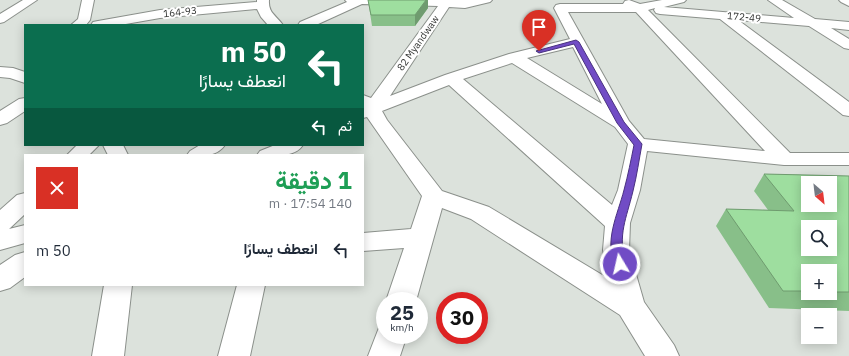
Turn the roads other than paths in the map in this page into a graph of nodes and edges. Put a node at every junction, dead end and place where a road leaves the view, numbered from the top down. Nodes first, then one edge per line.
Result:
1 (32, 0) edge
2 (88, 0) edge
3 (356, 0) edge
4 (486, 0) edge
5 (616, 0) edge
6 (680, 0) edge
7 (774, 0) edge
8 (845, 0) edge
9 (403, 1) edge
10 (262, 2) edge
11 (849, 2) edge
12 (446, 3) junction
13 (639, 8) junction
14 (724, 16) junction
15 (0, 19) edge
16 (810, 23) junction
17 (79, 24) edge
18 (104, 24) edge
19 (275, 24) edge
20 (307, 24) edge
21 (849, 26) edge
22 (576, 42) junction
23 (849, 45) edge
24 (514, 57) junction
25 (451, 78) junction
26 (24, 104) edge
27 (366, 107) edge
28 (849, 112) edge
29 (0, 119) edge
30 (621, 123) junction
31 (638, 144) junction
32 (88, 146) edge
33 (213, 146) edge
34 (290, 146) edge
35 (78, 154) edge
36 (199, 154) edge
37 (270, 154) edge
38 (784, 159) junction
39 (849, 159) edge
40 (434, 196) junction
41 (24, 202) edge
42 (0, 223) edge
43 (618, 224) junction
44 (24, 234) edge
45 (420, 238) junction
46 (0, 241) edge
47 (364, 242) edge
48 (24, 263) edge
49 (0, 280) edge
50 (118, 286) edge
51 (251, 286) edge
52 (404, 292) edge
53 (630, 306) junction
54 (388, 344) edge
55 (108, 356) edge
56 (234, 356) edge
57 (384, 356) edge
58 (663, 356) edge

1 - 15 street
2 - 17 street
3 - 9 street, 82 Myandwaw
3 - 20 street
4 - 12 street
5 - 13 street
6 - 13 street
7 - 16 street
8 - 11 street
9 - 12 street, 82 Myandwaw
10 - 18 street, 164-93
10 - 19 street
12 - 27 street, 82 Myandwaw
13 - 14 street, 172-49
13 - 22 street
13 - 38 street
14 - 16 street, 172-49
14 - 28 street
16 - 21 street, 172-49
16 - 23 street
22 - 24 street
22 - 30 street
24 - 25 street
24 - 30 street
25 - 27 street
25 - 43 street
26 - 29 street
27 - 40 street
30 - 31 street
31 - 38 street
31 - 43 street
32 - 35 street
33 - 36 street
34 - 37 street
38 - 39 street
40 - 45 street
40 - 53 street
41 - 42 street
43 - 53 street
44 - 46 street
45 - 47 street
45 - 52 street
48 - 49 street
50 - 55 street
51 - 56 street
53 - 58 street
54 - 57 street

